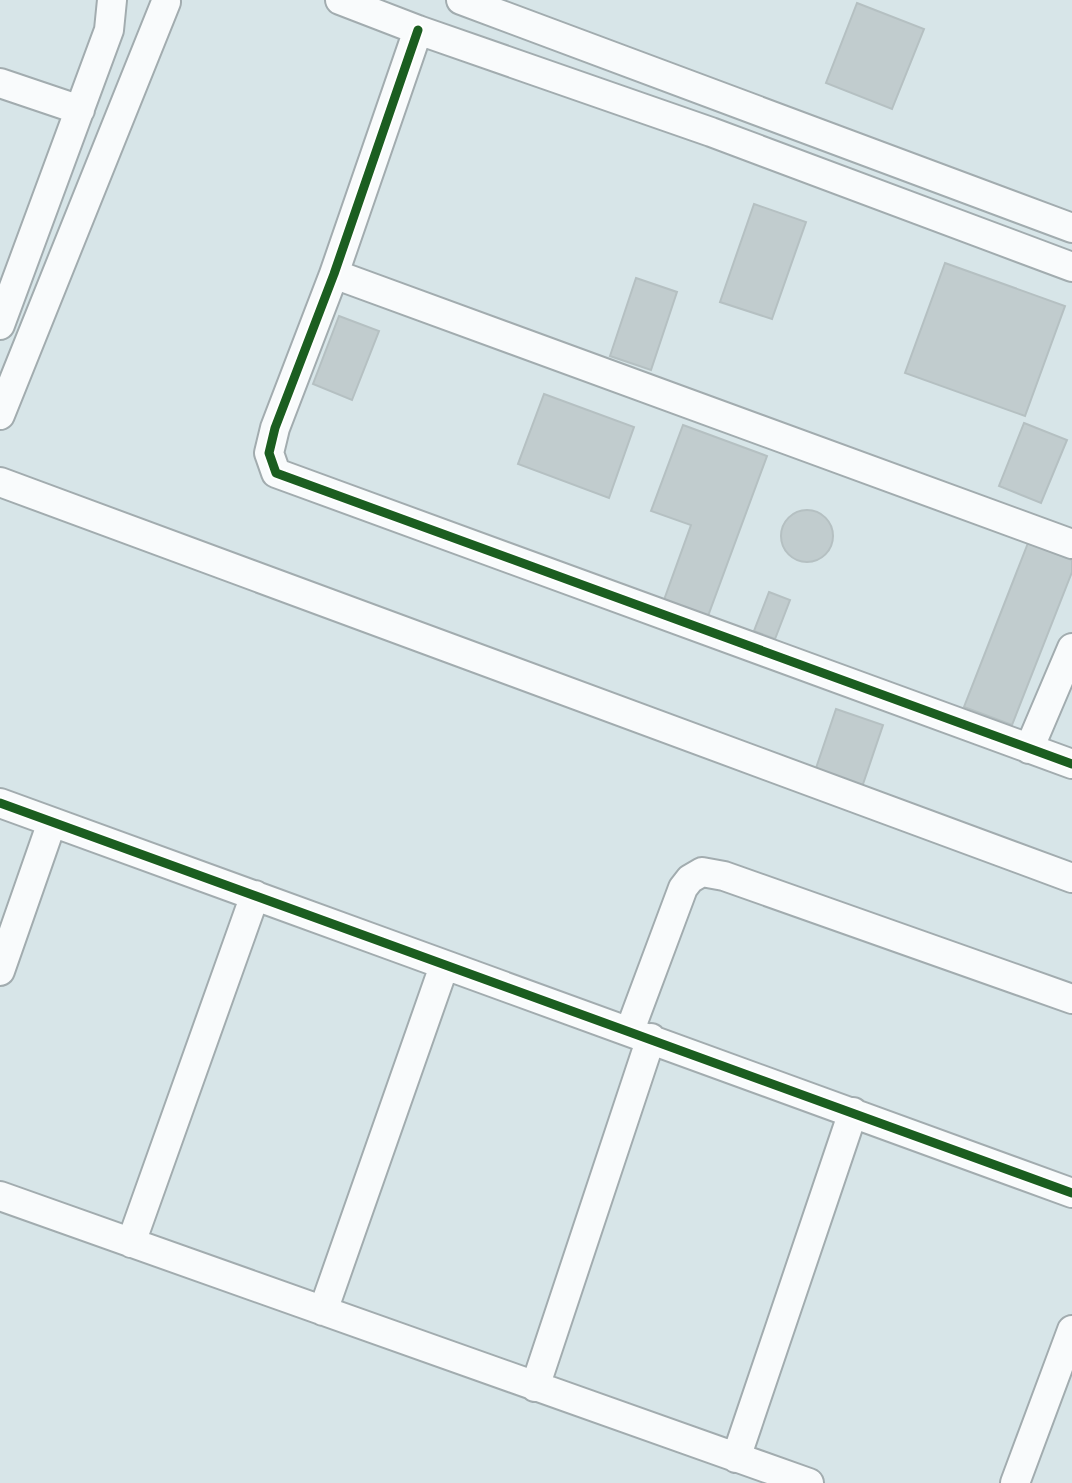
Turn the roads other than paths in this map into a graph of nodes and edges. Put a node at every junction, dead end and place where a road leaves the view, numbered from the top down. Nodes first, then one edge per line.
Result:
1 (113, 0) edge
2 (340, 0) edge
3 (168, 1) edge
4 (473, 2) edge
5 (418, 30) junction
6 (0, 83) edge
7 (80, 110) junction
8 (1072, 228) edge
9 (1072, 267) edge
10 (334, 274) junction
11 (0, 325) edge
12 (0, 415) edge
13 (0, 482) edge
14 (1072, 544) edge
15 (1072, 648) edge
16 (1029, 749) junction
17 (1072, 765) edge
18 (0, 803) edge
19 (52, 822) junction
20 (1072, 878) edge
21 (255, 895) junction
22 (444, 966) junction
23 (0, 971) edge
24 (1072, 999) edge
25 (641, 1034) junction
26 (853, 1112) junction
27 (1072, 1193) edge
28 (0, 1196) edge
29 (131, 1243) junction
30 (323, 1311) junction
31 (1072, 1330) edge
32 (535, 1387) junction
33 (736, 1458) junction
34 (809, 1483) edge
35 (1015, 1483) edge

1 - 7 street
2 - 5 street
3 - 12 street
4 - 8 street
5 - 9 street
5 - 10 street
6 - 7 street
7 - 11 street
10 - 14 street
10 - 16 street
13 - 20 street
15 - 16 street
16 - 17 street
18 - 19 street
19 - 21 street
19 - 23 street
21 - 22 street
21 - 29 street
22 - 25 street
22 - 30 street
24 - 25 street
25 - 26 street
25 - 32 street
26 - 27 street
26 - 33 street
28 - 29 street
29 - 30 street
30 - 32 street
31 - 35 street
32 - 33 street
33 - 34 street

